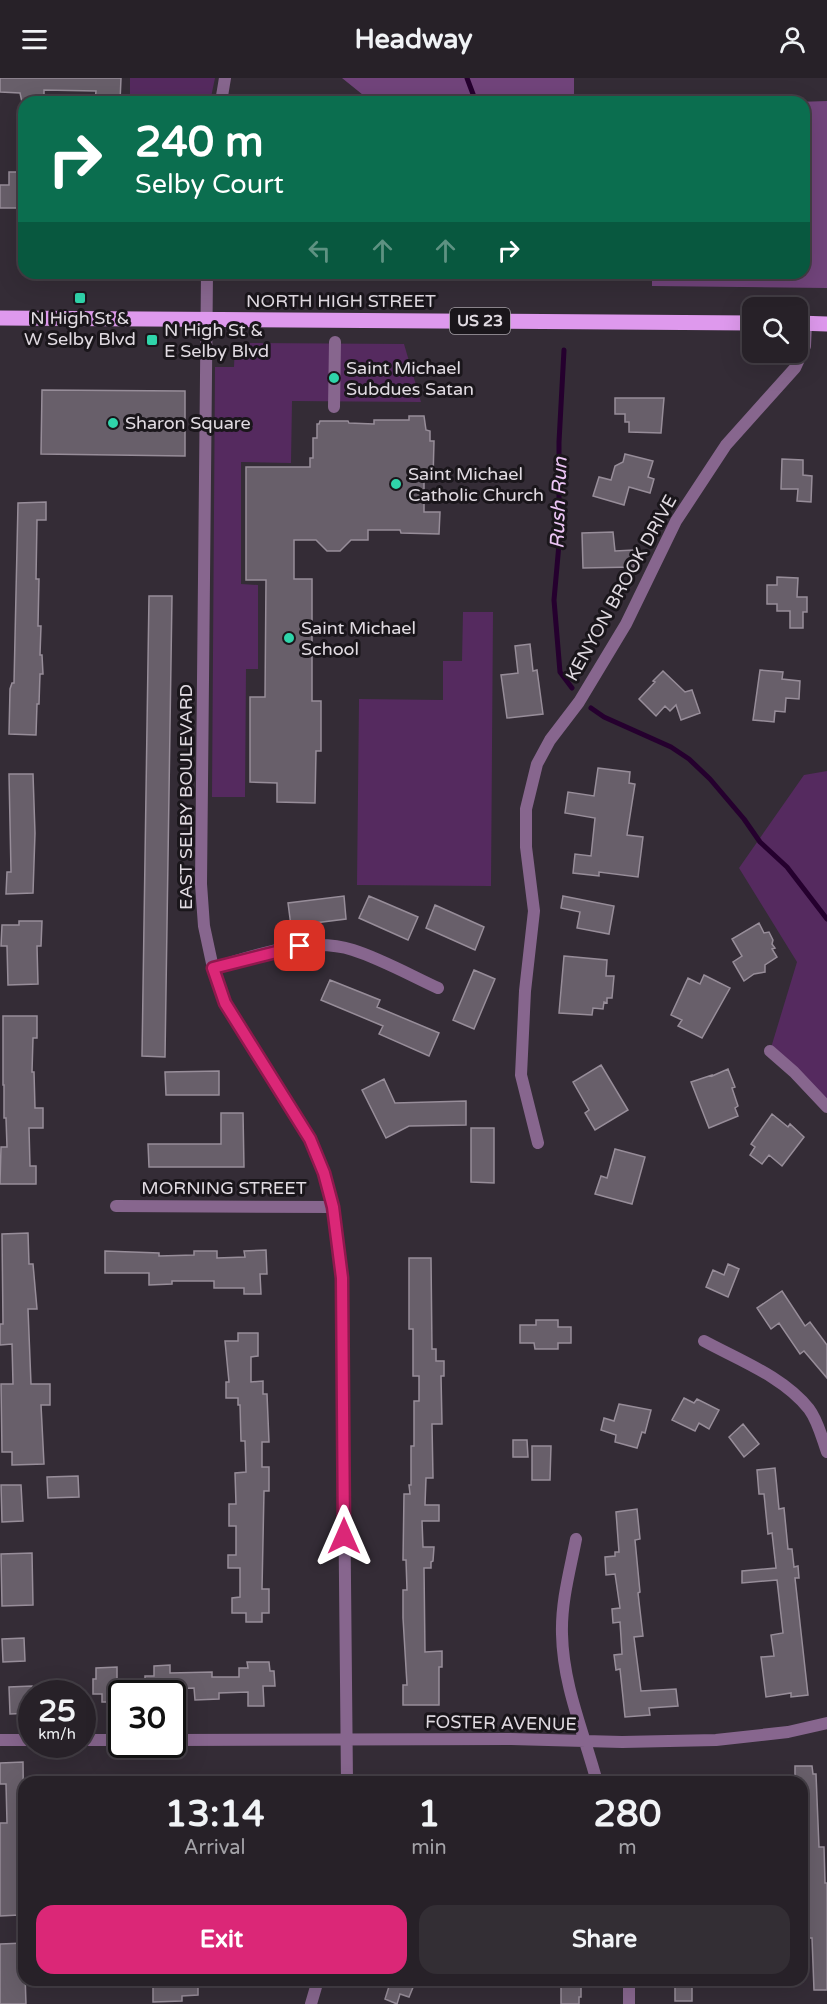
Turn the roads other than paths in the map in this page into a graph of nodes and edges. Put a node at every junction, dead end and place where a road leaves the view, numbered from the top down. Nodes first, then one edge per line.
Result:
1 (225, 78) edge
2 (222, 96) edge
3 (207, 279) edge
4 (0, 318) edge
5 (206, 319) junction
6 (742, 323) edge
7 (808, 323) edge
8 (827, 324) edge
9 (335, 342) dead end
10 (797, 363) edge
11 (334, 407) dead end
12 (213, 968) junction
13 (438, 988) dead end
14 (770, 1051) dead end
15 (827, 1107) edge
16 (538, 1143) dead end
17 (116, 1206) dead end
18 (333, 1207) junction
19 (704, 1341) dead end
20 (827, 1452) edge
21 (576, 1539) dead end
22 (827, 1723) edge
23 (0, 1740) edge
24 (18, 1740) edge
25 (186, 1740) edge
26 (346, 1740) junction
27 (585, 1742) junction
28 (346, 1776) edge
29 (595, 1776) edge
30 (316, 1986) edge
31 (629, 1986) edge
32 (311, 2004) edge
33 (629, 2004) edge

1 - 2 street
3 - 5 street, EAST SELBY BOULEVARD
4 - 5 main road, NORTH HIGH STREET / US 23
5 - 6 main road, NORTH HIGH STREET / US 23
5 - 12 street, EAST SELBY BOULEVARD
7 - 8 main road
9 - 11 street
10 - 16 street, KENYON BROOK DRIVE
12 - 13 street
12 - 18 street, EAST SELBY BOULEVARD
14 - 15 street
17 - 18 street, MORNING STREET
18 - 26 street, EAST SELBY BOULEVARD
19 - 20 street
21 - 27 street
22 - 27 street, FOSTER AVENUE
23 - 24 street
25 - 26 street, FOSTER AVENUE
26 - 27 street, FOSTER AVENUE
26 - 28 street, EAST SELBY BOULEVARD
27 - 29 street
30 - 32 street
31 - 33 street

